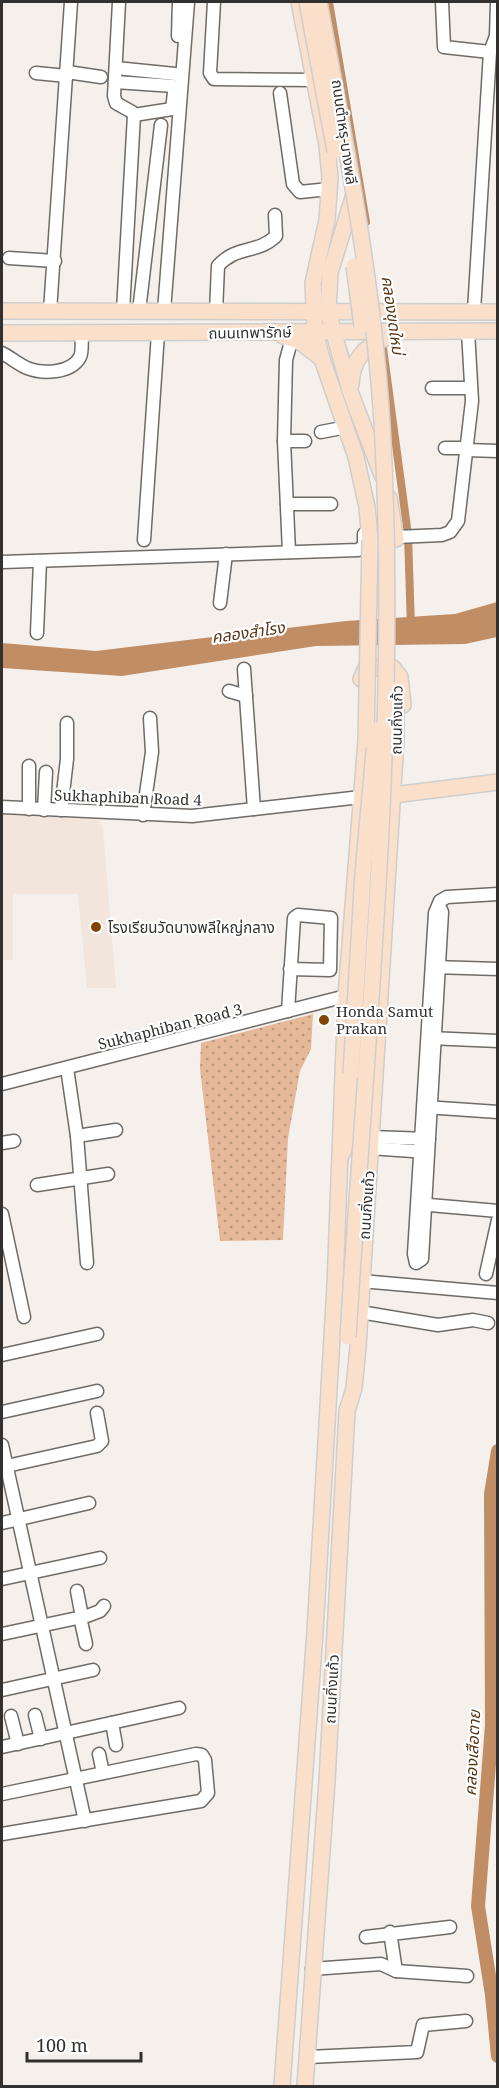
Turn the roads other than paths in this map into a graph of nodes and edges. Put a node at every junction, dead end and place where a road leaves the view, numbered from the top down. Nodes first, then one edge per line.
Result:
1 (71, 2) edge
2 (119, 2) edge
3 (179, 2) edge
4 (188, 2) edge
5 (214, 2) edge
6 (298, 2) edge
7 (308, 2) edge
8 (319, 2) edge
9 (325, 2) edge
10 (442, 2) edge
11 (497, 3) edge
12 (494, 44) edge
13 (116, 68) junction
14 (36, 73) dead end
15 (67, 74) junction
16 (101, 77) dead end
17 (175, 80) junction
18 (313, 80) junction
19 (115, 82) junction
20 (280, 93) dead end
21 (134, 115) junction
22 (160, 125) dead end
23 (330, 189) junction
24 (275, 215) dead end
25 (9, 258) dead end
26 (55, 261) junction
27 (313, 283) junction
28 (328, 289) junction
29 (2, 311) edge
30 (50, 311) junction
31 (131, 311) junction
32 (164, 311) junction
33 (216, 312) junction
34 (285, 312) junction
35 (321, 312) junction
36 (344, 312) junction
37 (474, 312) junction
38 (498, 312) edge
39 (266, 331) junction
40 (338, 331) junction
41 (400, 331) junction
42 (468, 331) junction
43 (498, 331) edge
44 (315, 332) junction
45 (82, 333) junction
46 (158, 333) junction
47 (2, 334) edge
48 (292, 338) junction
49 (2, 353) edge
50 (322, 359) junction
51 (432, 388) dead end
52 (471, 388) junction
53 (351, 394) junction
54 (347, 427) junction
55 (321, 432) dead end
56 (284, 441) junction
57 (305, 441) dead end
58 (445, 448) dead end
59 (466, 449) junction
60 (498, 452) edge
61 (361, 475) junction
62 (287, 504) junction
63 (331, 504) dead end
64 (403, 537) junction
65 (144, 540) dead end
66 (289, 552) junction
67 (226, 554) junction
68 (40, 561) junction
69 (2, 562) edge
70 (220, 603) dead end
71 (37, 633) dead end
72 (244, 669) dead end
73 (229, 691) dead end
74 (246, 696) junction
75 (150, 718) dead end
76 (67, 723) dead end
77 (366, 746) junction
78 (29, 766) dead end
79 (46, 772) dead end
80 (498, 782) edge
81 (394, 788) junction
82 (362, 790) junction
83 (378, 798) junction
84 (2, 807) edge
85 (29, 809) junction
86 (254, 809) junction
87 (44, 810) junction
88 (61, 810) junction
89 (143, 815) junction
90 (498, 894) edge
91 (435, 967) junction
92 (290, 969) junction
93 (498, 969) edge
94 (346, 996) junction
95 (288, 1011) junction
96 (432, 1038) junction
97 (498, 1041) edge
98 (67, 1068) junction
99 (2, 1084) edge
100 (427, 1107) junction
101 (498, 1112) edge
102 (116, 1130) dead end
103 (77, 1136) junction
104 (370, 1142) junction
105 (347, 1144) junction
106 (425, 1145) junction
107 (339, 1160) junction
108 (108, 1174) dead end
109 (79, 1179) junction
110 (37, 1185) dead end
111 (498, 1211) edge
112 (2, 1214) edge
113 (498, 1220) edge
114 (87, 1263) dead end
115 (486, 1274) dead end
116 (361, 1281) junction
117 (498, 1293) edge
118 (360, 1312) junction
119 (24, 1317) dead end
120 (488, 1323) dead end
121 (97, 1334) dead end
122 (2, 1355) edge
123 (97, 1391) dead end
124 (349, 1403) junction
125 (2, 1412) edge
126 (97, 1413) dead end
127 (2, 1445) edge
128 (4, 1466) edge
129 (89, 1503) dead end
130 (18, 1519) junction
131 (2, 1522) edge
132 (100, 1558) dead end
133 (30, 1572) junction
134 (2, 1579) edge
135 (77, 1591) dead end
136 (104, 1606) dead end
137 (81, 1617) junction
138 (42, 1625) junction
139 (2, 1634) edge
140 (86, 1644) dead end
141 (93, 1670) dead end
142 (54, 1678) junction
143 (2, 1690) edge
144 (179, 1708) dead end
145 (35, 1715) dead end
146 (11, 1716) dead end
147 (112, 1723) junction
148 (66, 1733) junction
149 (41, 1738) junction
150 (18, 1744) junction
151 (116, 1745) dead end
152 (2, 1747) edge
153 (99, 1754) dead end
154 (103, 1773) junction
155 (76, 1779) junction
156 (2, 1794) edge
157 (85, 1821) junction
158 (2, 1834) edge
159 (450, 1927) dead end
160 (390, 1932) junction
161 (366, 1937) dead end
162 (292, 1949) junction
163 (313, 1950) junction
164 (312, 1969) junction
165 (396, 1971) junction
166 (467, 1976) dead end
167 (466, 2021) dead end
168 (308, 2057) junction
169 (282, 2086) edge
170 (305, 2086) edge

1 - 15 street
2 - 13 street
3 - 17 street
4 - 32 street
5 - 18 street
6 - 18 main road, ถนนตำหรุ-บางพลี
7 - 105 main road, bridge
8 - 124 main road, bridge
9 - 28 main road, ถนนตำหรุ-บางพลี, bridge
10 - 12 street
11 - 12 street
12 - 37 street
13 - 17 street
13 - 19 street
14 - 15 street
15 - 16 street
15 - 26 street
17 - 19 street
17 - 21 street
18 - 23 main road, ถนนตำหรุ-บางพลี
19 - 21 street
20 - 23 street
21 - 31 street
22 - 31 street
23 - 27 main road, ถนนตำหรุ-บางพลี
24 - 33 street
25 - 26 street
26 - 30 street
27 - 34 main road
27 - 35 main road, ถนนตำหรุ-บางพลี
28 - 35 main road, ถนนตำหรุ-บางพลี
28 - 36 main road
29 - 30 main road, ถนนเทพารักษ์
30 - 31 main road, ถนนเทพารักษ์
31 - 32 main road, ถนนเทพารักษ์
32 - 33 main road, ถนนเทพารักษ์
33 - 34 main road, ถนนเทพารักษ์
34 - 35 main road, ถนนเทพารักษ์
35 - 36 main road, ถนนเทพารักษ์
35 - 40 main road, ถนนตำหรุ-บางพลี
35 - 44 main road, ถนนตำหรุ-บางพลี
36 - 37 main road, ถนนเทพารักษ์, bridge
37 - 38 main road, ถนนเทพารักษ์
39 - 44 main road, ถนนเทพารักษ์
39 - 46 main road, ถนนเทพารักษ์
39 - 48 main road
40 - 41 main road, ถนนเทพารักษ์
40 - 44 main road, ถนนเทพารักษ์
40 - 53 main road, ถนนกิ่งแก้ว
41 - 42 main road, ถนนเทพารักษ์
41 - 53 main road
42 - 43 main road, ถนนเทพารักษ์
42 - 52 street
44 - 50 main road, ถนนกิ่งแก้ว
45 - 46 main road, ถนนเทพารักษ์
45 - 47 main road, ถนนเทพารักษ์
45 - 49 street
46 - 65 street
48 - 50 main road
48 - 56 street
50 - 54 main road, ถนนกิ่งแก้ว
51 - 52 street
52 - 59 street
53 - 64 main road, ถนนกิ่งแก้ว
54 - 55 street
54 - 61 main road, ถนนกิ่งแก้ว
56 - 57 street
56 - 62 street
58 - 59 street
59 - 60 street
59 - 64 street
61 - 66 street
61 - 77 main road, ถนนกิ่งแก้ว, bridge
62 - 63 street
62 - 66 street
64 - 81 main road, ถนนกิ่งแก้ว, bridge
66 - 67 street
67 - 68 street
67 - 70 street
68 - 69 street
68 - 71 street
72 - 74 street
73 - 74 street
74 - 86 street
75 - 89 street
76 - 88 street
77 - 82 main road, ถนนกิ่งแก้ว
77 - 83 main road
78 - 85 street
79 - 87 street
80 - 81 main road
81 - 82 main road
81 - 83 street
81 - 104 main road, ถนนกิ่งแก้ว
82 - 86 street, Sukhaphiban Road 4
82 - 94 main road, ถนนกิ่งแก้ว
83 - 105 main road
84 - 85 street, Sukhaphiban Road 4
85 - 87 street, Sukhaphiban Road 4
86 - 89 street, Sukhaphiban Road 4
87 - 88 street, Sukhaphiban Road 4
88 - 89 street, Sukhaphiban Road 4
90 - 91 street
91 - 93 street
91 - 96 street
92 - 92 street
92 - 95 street
94 - 95 street, Sukhaphiban Road 3
94 - 107 main road, ถนนกิ่งแก้ว
95 - 98 street, Sukhaphiban Road 3
96 - 97 street
96 - 100 street
98 - 99 street, Sukhaphiban Road 3
98 - 103 street
100 - 101 street
100 - 106 street
102 - 103 street
103 - 109 street
104 - 106 street
104 - 116 main road, ถนนกิ่งแก้ว
105 - 107 main road
106 - 111 street
107 - 162 main road, ถนนกิ่งแก้ว
108 - 109 street
109 - 110 street
109 - 114 street
112 - 119 street
113 - 115 street
116 - 117 street
116 - 118 main road, ถนนกิ่งแก้ว
118 - 120 street
118 - 124 main road, ถนนกิ่งแก้ว
121 - 122 street
123 - 125 street
124 - 163 main road, ถนนกิ่งแก้ว
126 - 128 street
127 - 128 street
128 - 130 street
129 - 130 street
130 - 131 street
130 - 133 street
132 - 133 street
133 - 134 street
133 - 138 street
135 - 137 street
136 - 137 street
137 - 138 street
137 - 140 street
138 - 139 street
138 - 142 street
141 - 142 street
142 - 143 street
142 - 148 street
144 - 147 street
145 - 149 street
146 - 150 street
147 - 148 street
147 - 151 street
148 - 149 street
148 - 155 street
149 - 150 street
150 - 152 street
153 - 154 street
154 - 155 street
154 - 157 street
155 - 156 street
155 - 157 street
157 - 158 street
159 - 160 street
160 - 161 street
160 - 165 street
162 - 163 main road
162 - 169 main road, ถนนกิ่งแก้ว
163 - 164 main road, ถนนกิ่งแก้ว
164 - 165 street
164 - 168 main road, ถนนกิ่งแก้ว
165 - 166 street
167 - 168 street
168 - 170 main road, ถนนกิ่งแก้ว

